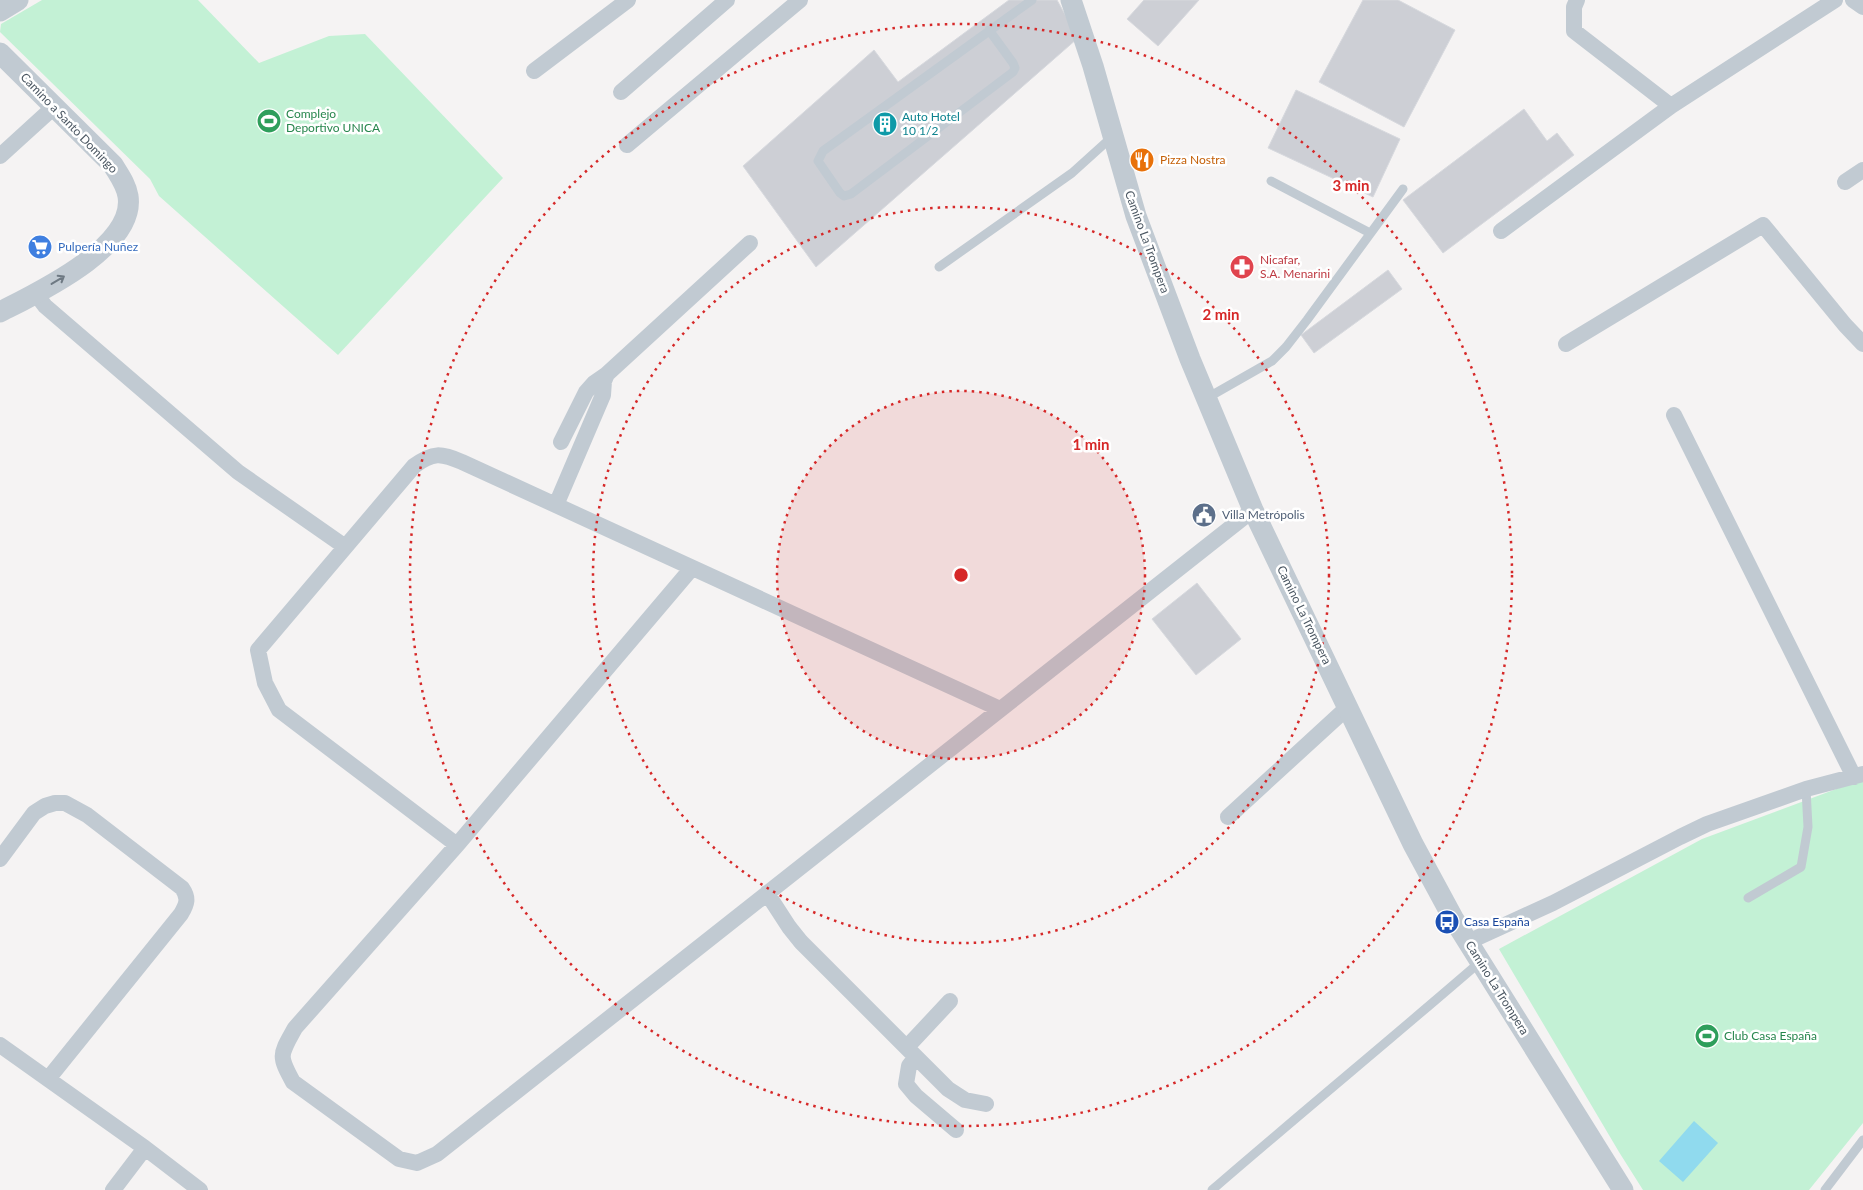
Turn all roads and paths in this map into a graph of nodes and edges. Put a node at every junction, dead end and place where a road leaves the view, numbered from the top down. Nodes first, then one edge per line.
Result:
1 (18, 0) edge
2 (628, 0) edge
3 (727, 0) edge
4 (800, 0) edge
5 (1032, 0) edge
6 (1071, 0) edge
7 (1576, 0) edge
8 (1835, 0) edge
9 (1852, 0) edge
10 (1863, 7) edge
11 (0, 10) edge
12 (988, 30) junction
13 (0, 53) edge
14 (534, 71) dead end
15 (621, 92) dead end
16 (55, 106) junction
17 (1671, 106) junction
18 (1113, 136) junction
19 (627, 145) dead end
20 (0, 156) edge
21 (1863, 170) edge
22 (1271, 181) dead end
23 (1844, 182) dead end
24 (1403, 189) dead end
25 (1501, 231) dead end
26 (1370, 233) junction
27 (750, 243) dead end
28 (939, 267) dead end
29 (36, 294) junction
30 (0, 312) edge
31 (1566, 344) dead end
32 (1863, 344) edge
33 (607, 374) junction
34 (1206, 398) junction
35 (1674, 415) dead end
36 (561, 442) dead end
37 (556, 505) junction
38 (1253, 510) junction
39 (344, 546) junction
40 (692, 568) junction
41 (1348, 707) junction
42 (1000, 709) junction
43 (1859, 775) edge
44 (1806, 789) junction
45 (1228, 817) dead end
46 (457, 845) junction
47 (0, 859) edge
48 (767, 894) junction
49 (1748, 898) dead end
50 (1468, 942) junction
51 (1480, 962) junction
52 (950, 1001) dead end
53 (0, 1045) edge
54 (911, 1052) junction
55 (48, 1079) junction
56 (986, 1104) dead end
57 (956, 1130) dead end
58 (1863, 1140) edge
59 (146, 1148) junction
60 (113, 1190) edge
61 (200, 1190) edge
62 (1212, 1190) edge
63 (1623, 1190) edge
64 (1825, 1190) edge

1 - 11 street
2 - 14 street
3 - 15 street
4 - 19 street
5 - 12 lane
6 - 18 street, Camino La Trompera
7 - 17 street
8 - 17 street
9 - 10 street
12 - 12 lane
13 - 16 street, Camino a Santo Domingo
16 - 20 street
29 -> 16 street, Camino a Santo Domingo
17 - 25 street
18 - 28 lane
18 - 34 street, Camino La Trompera
21 - 23 street
22 - 26 lane
24 - 26 lane
26 - 34 lane
27 - 33 street
29 - 30 street, Camino a Santo Domingo
29 - 39 street
31 - 32 street
33 - 36 street
33 - 37 street
34 - 38 street, Camino La Trompera
35 - 43 street
37 - 39 street
37 - 40 street
38 - 41 street, Camino La Trompera
38 - 42 street
39 - 46 street
40 - 42 street
40 - 46 street
41 - 45 street
41 - 50 street, Camino La Trompera
42 - 48 street
43 - 44 street
44 - 49 lane
44 - 50 street
46 - 48 street
47 - 55 street
48 - 54 street
50 - 51 street, Camino La Trompera
51 - 62 lane
51 - 63 street, Camino La Trompera
52 - 54 street
53 - 55 street
54 - 56 street
54 - 57 street
55 - 59 street
58 - 64 lane
59 - 60 street
59 - 61 street

